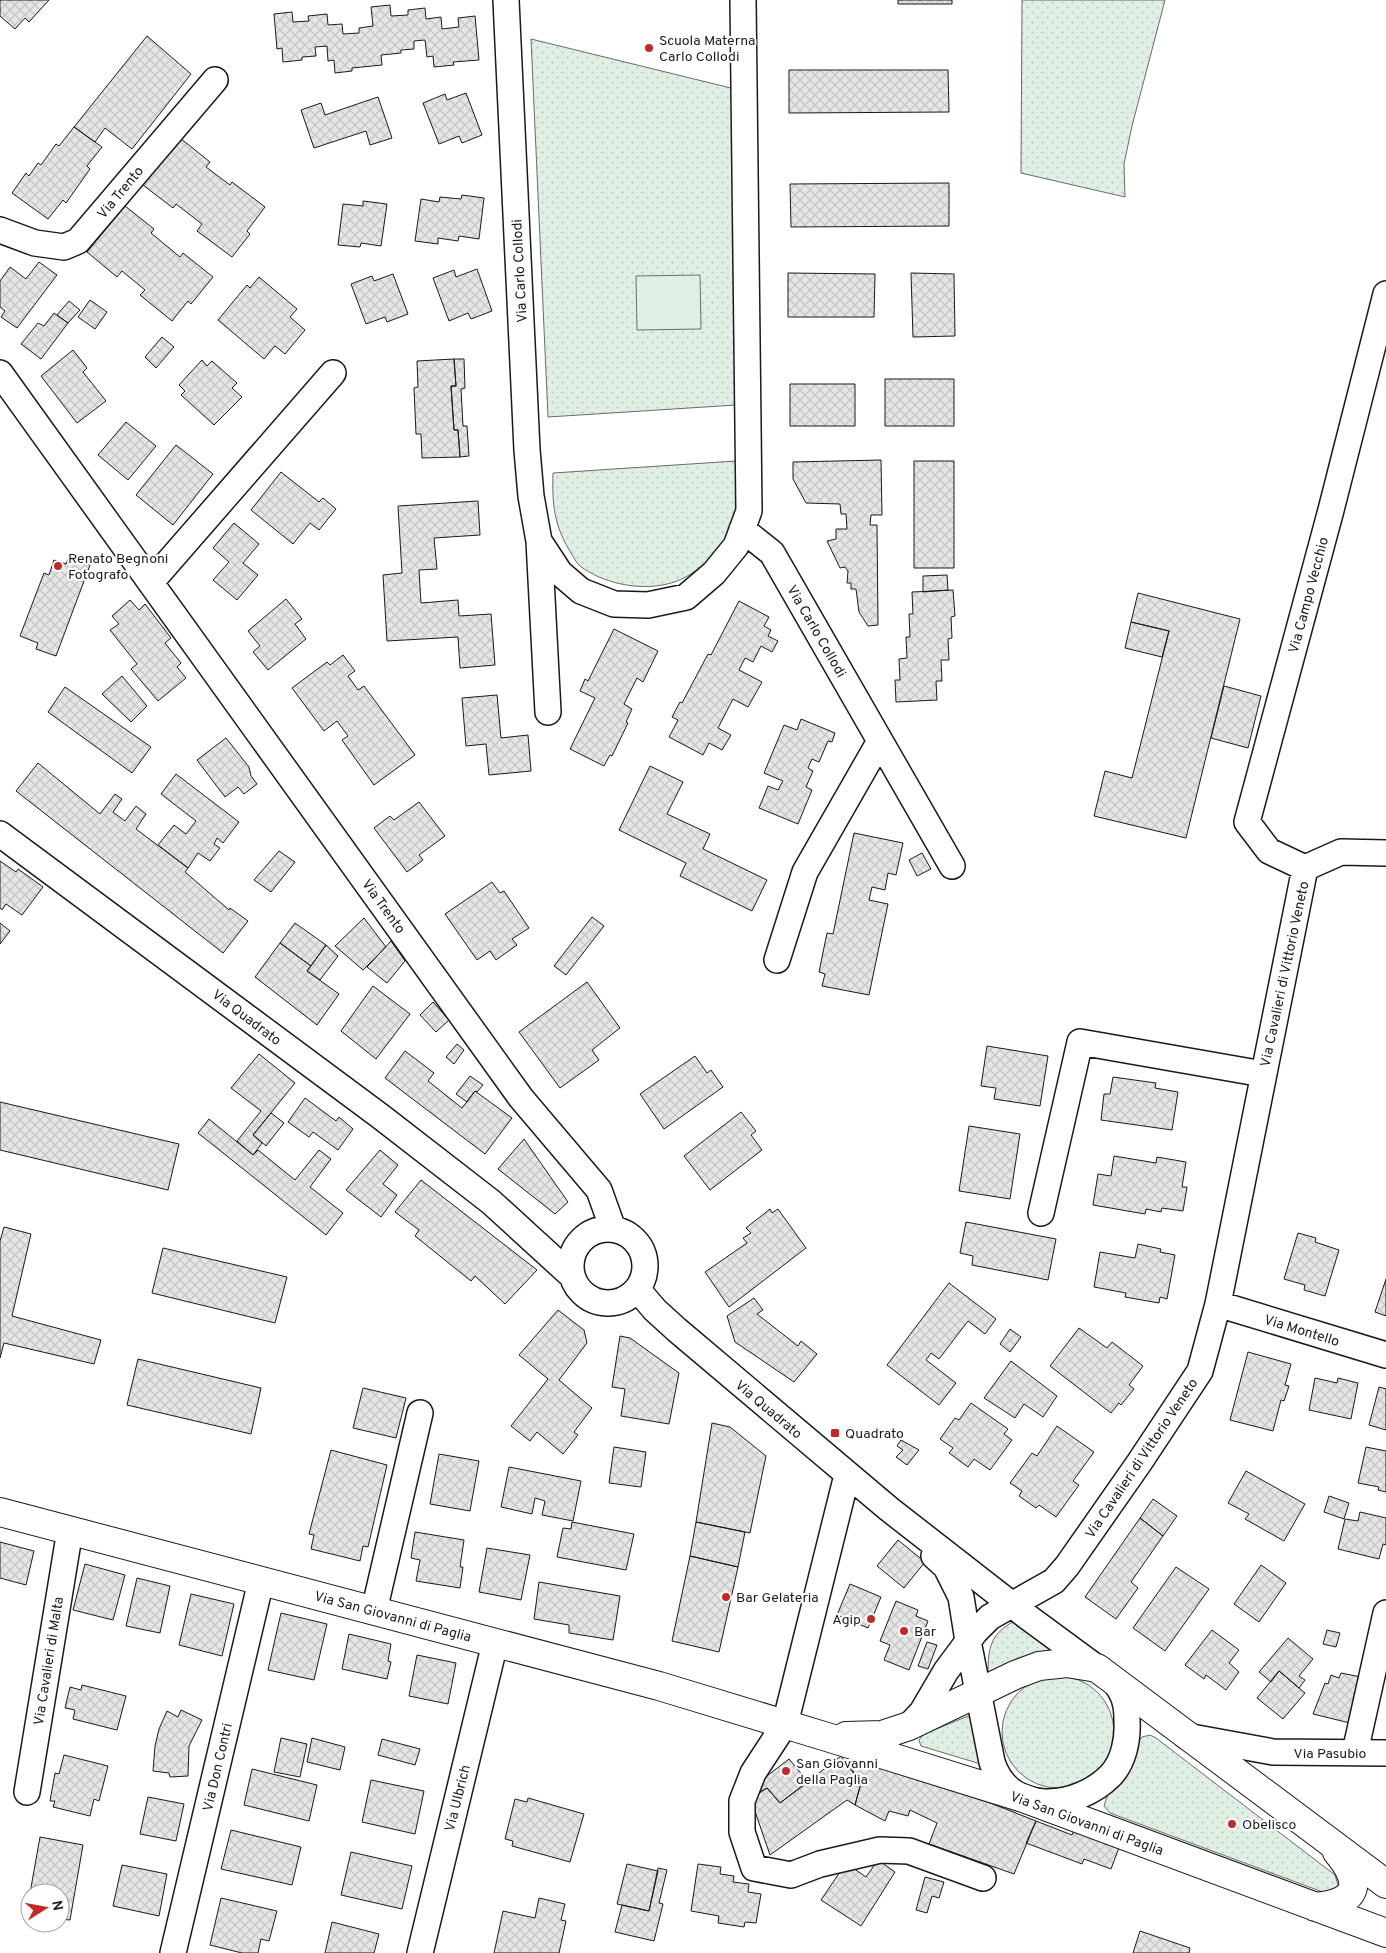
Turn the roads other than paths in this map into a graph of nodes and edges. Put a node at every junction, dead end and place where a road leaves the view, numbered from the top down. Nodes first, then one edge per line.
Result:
1 (506, 0) edge
2 (743, 0) edge
3 (215, 80) dead end
4 (0, 230) edge
5 (1386, 294) edge
6 (0, 373) edge
7 (333, 373) dead end
8 (742, 530) junction
9 (539, 541) junction
10 (152, 582) junction
11 (548, 712) dead end
12 (880, 741) junction
13 (0, 834) edge
14 (1386, 853) edge
15 (952, 866) dead end
16 (1305, 868) junction
17 (777, 960) dead end
18 (1263, 1074) junction
19 (491, 1202) junction
20 (1041, 1213) dead end
21 (613, 1229) junction
22 (577, 1244) junction
23 (572, 1276) junction
24 (637, 1289) junction
25 (1218, 1304) junction
26 (1386, 1355) edge
27 (420, 1413) dead end
28 (847, 1475) junction
29 (0, 1512) edge
30 (907, 1523) junction
31 (70, 1530) junction
32 (261, 1581) junction
33 (1012, 1604) junction
34 (374, 1611) junction
35 (1386, 1613) edge
36 (968, 1642) junction
37 (495, 1643) junction
38 (1107, 1677) junction
39 (978, 1693) junction
40 (785, 1724) junction
41 (909, 1726) junction
42 (1186, 1736) junction
43 (827, 1737) junction
44 (1273, 1752) junction
45 (1355, 1752) junction
46 (1386, 1753) edge
47 (1254, 1787) junction
48 (27, 1792) dead end
49 (1023, 1798) junction
50 (1327, 1840) junction
51 (983, 1878) dead end
52 (1386, 1884) edge
53 (1315, 1907) junction
54 (1386, 1933) edge
55 (173, 1953) edge
56 (420, 1953) edge

1 - 9 street, Via Carlo Collodi
2 - 8 street, Via Carlo Collodi
3 - 4 street, Via Trento
5 - 16 street, Via Campo Vecchio
6 - 10 street, Via Trento
7 - 10 street
8 - 9 street, Via Carlo Collodi
8 - 12 street, Via Carlo Collodi
9 - 11 street, Via Carlo Collodi
10 - 21 street, Via Trento
12 - 15 street, Via Carlo Collodi
12 - 17 street
13 - 19 street, Via Quadrato
14 - 16 street, Via Cavalieri di Vittorio Veneto
16 - 18 street, Via Cavalieri di Vittorio Veneto
18 - 20 street, Via Cavalieri di Vittorio Veneto
18 - 25 street, Via Cavalieri di Vittorio Veneto
19 - 22 street, Via Quadrato
19 - 23 street, Via Quadrato
21 - 22 street
21 - 24 street
22 - 23 street
23 - 24 street, Via Quadrato
24 - 28 street, Via Quadrato
25 - 26 street, Via Montello
25 - 33 street, Via Cavalieri di Vittorio Veneto
27 - 34 street
28 - 30 street, Via Quadrato
28 - 40 street
29 - 31 main road, Via San Giovanni di Paglia
30 - 33 street, Via Quadrato
30 - 36 street
31 - 32 main road, Via San Giovanni di Paglia
31 - 48 street, Via Cavalieri di Malta
32 - 34 main road, Via San Giovanni di Paglia
32 - 55 street, Via Don Contri
33 - 36 street, Via Cavalieri di Vittorio Veneto
33 - 38 street, Via Quadrato
34 - 37 main road, Via San Giovanni di Paglia
35 - 45 street
36 - 39 street
36 - 41 street, Via Cavalieri di Vittorio Veneto
37 - 40 main road, Via San Giovanni di Paglia
37 - 56 street, Via Ulbrich
38 - 39 main road
38 - 42 main road
38 - 49 street
39 - 41 main road
39 - 49 street
40 - 43 main road, Via San Giovanni di Paglia
40 - 51 street
41 - 43 main road
42 - 44 street, Via Pasubio
42 - 47 main road
43 - 49 main road, Via San Giovanni di Paglia
44 - 45 street, Via Pasubio
44 - 47 street, Via Pasubio
45 - 46 street, Via Pasubio
47 - 50 main road
49 - 53 main road, Via San Giovanni di Paglia
50 - 52 main road
50 - 53 main road
53 - 54 main road, Via San Giovanni di Paglia

